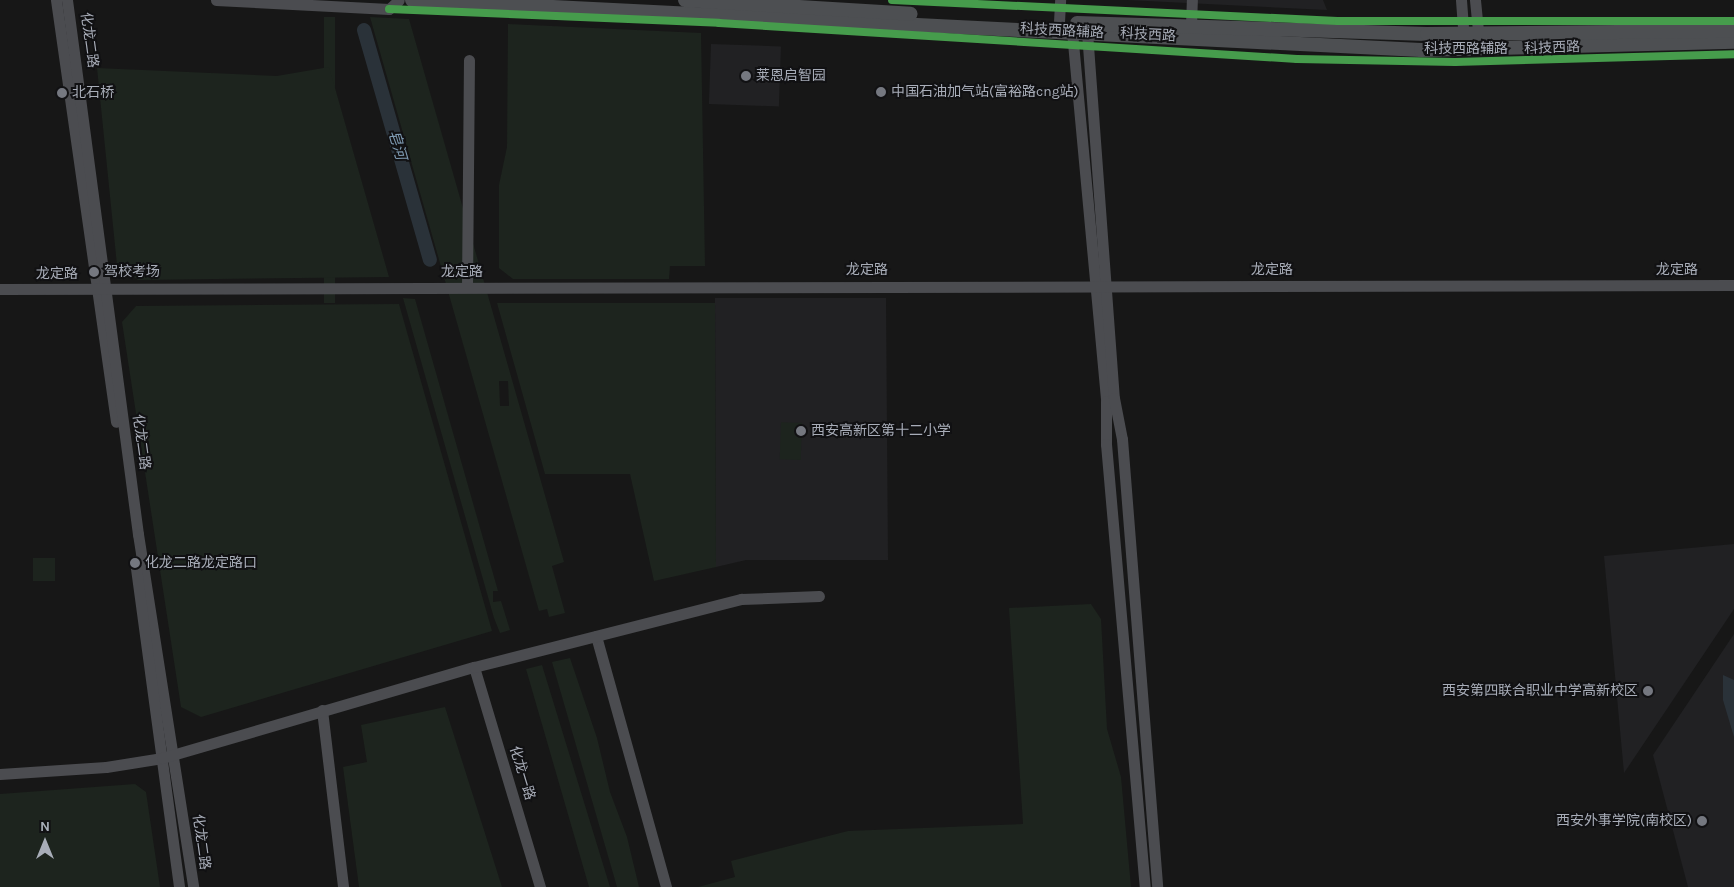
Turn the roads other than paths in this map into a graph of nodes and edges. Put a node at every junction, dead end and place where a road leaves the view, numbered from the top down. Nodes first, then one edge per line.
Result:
1 (56, 0) edge
2 (68, 0) edge
3 (216, 0) edge
4 (399, 0) edge
5 (412, 0) edge
6 (685, 0) edge
7 (1060, 0) edge
8 (1192, 0) edge
9 (1461, 0) edge
10 (1475, 0) edge
11 (467, 5) edge
12 (488, 6) edge
13 (1059, 22) junction
14 (1191, 25) junction
15 (1734, 31) edge
16 (1072, 32) junction
17 (1088, 32) junction
18 (1464, 34) junction
19 (1478, 34) junction
20 (1734, 42) edge
21 (1465, 50) junction
22 (1480, 50) junction
23 (469, 60) dead end
24 (1100, 284) junction
25 (1734, 285) edge
26 (467, 287) junction
27 (0, 289) edge
28 (101, 289) junction
29 (819, 596) dead end
30 (596, 636) junction
31 (474, 667) junction
32 (322, 710) junction
33 (174, 755) junction
34 (162, 758) junction
35 (0, 774) edge
36 (179, 887) edge
37 (193, 887) edge
38 (344, 887) edge
39 (540, 887) edge
40 (666, 887) edge
41 (1145, 887) edge
42 (1157, 887) edge

1 - 28 street, 化龙二路
2 - 28 street, 化龙二路
3 - 4 street
5 - 11 main road, 科技西路
6 - 13 main road, 科技西路
7 - 13 street
8 - 14 street
9 - 18 street
10 - 19 street
11 - 12 main road, 科技西路
12 - 16 main road, 科技西路
13 - 14 main road, 科技西路
14 - 18 main road, 科技西路
15 - 19 main road, 科技西路
16 - 17 main road, 科技西路
16 - 24 street
17 - 21 main road, 科技西路
17 - 24 street
18 - 19 main road, 科技西路
18 - 21 street
19 - 22 street
20 - 22 main road, 科技西路
21 - 22 main road, 科技西路
23 - 26 street
24 - 25 street, 龙定路
24 - 26 street, 龙定路
24 - 41 street
24 - 42 street
26 - 28 street, 龙定路
27 - 28 street, 龙定路
28 - 33 street, 化龙二路
28 - 34 street, 化龙二路
29 - 30 street
30 - 31 street
30 - 40 street
31 - 32 street
31 - 39 street, 化龙一路
32 - 33 street
32 - 38 street
33 - 34 street
33 - 37 street, 化龙二路
34 - 35 street
34 - 36 street, 化龙二路

